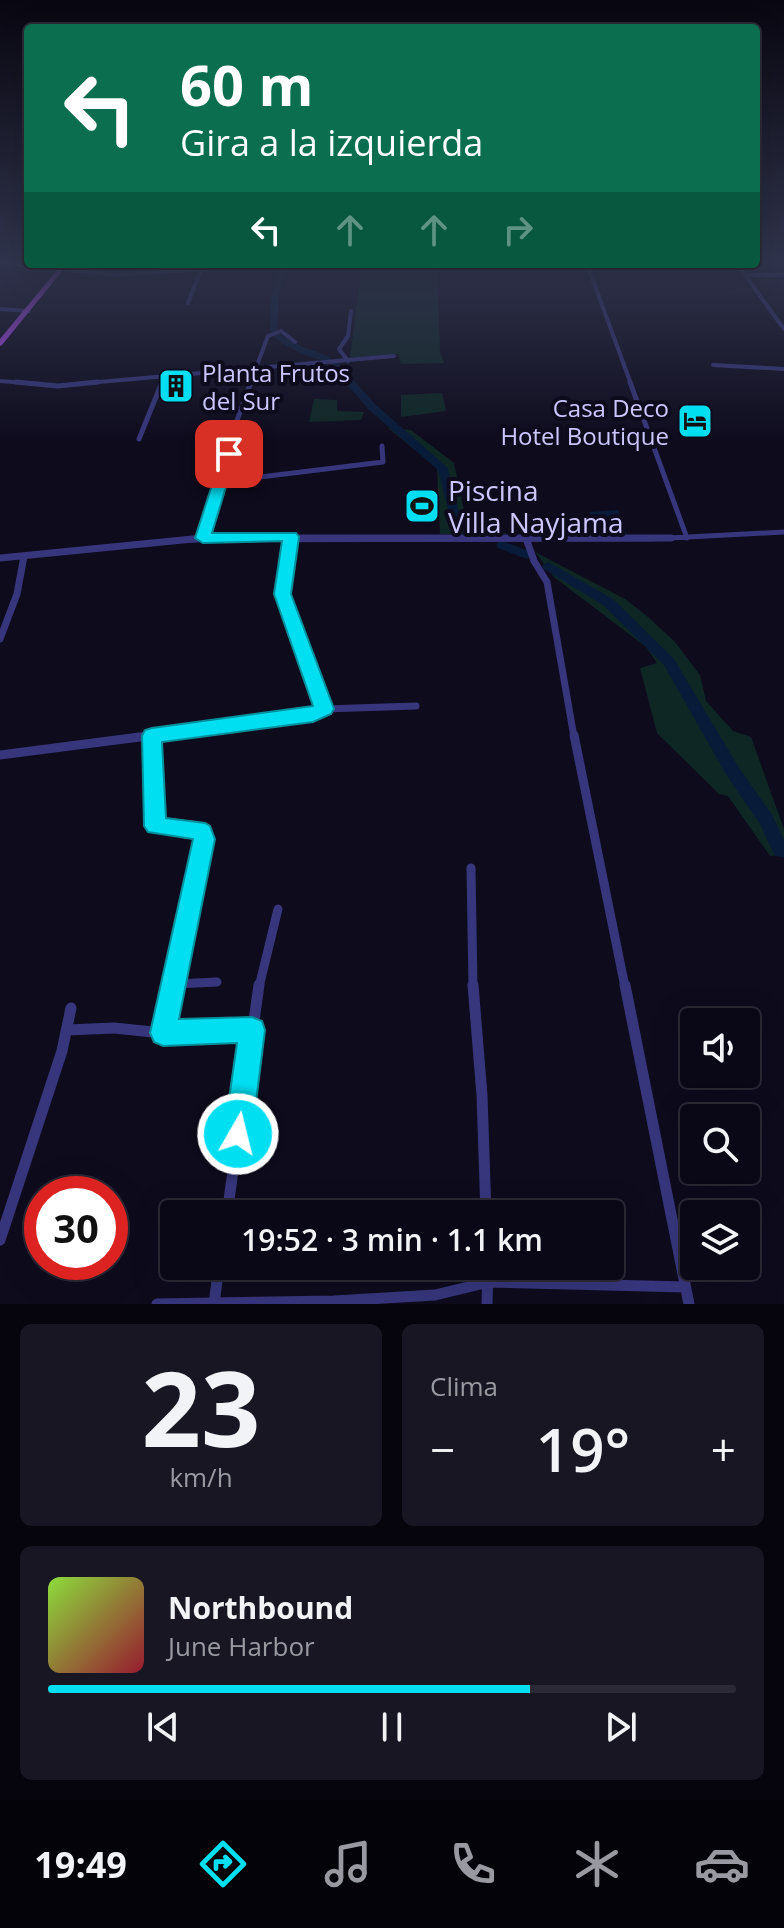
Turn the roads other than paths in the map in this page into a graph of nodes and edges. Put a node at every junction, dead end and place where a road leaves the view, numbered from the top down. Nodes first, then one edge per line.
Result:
1 (19, 322) edge
2 (350, 322) edge
3 (608, 322) edge
4 (295, 342) dead end
5 (0, 344) edge
6 (394, 356) dead end
7 (348, 361) junction
8 (713, 365) dead end
9 (255, 367) junction
10 (784, 369) edge
11 (165, 375) junction
12 (0, 381) edge
13 (139, 439) dead end
14 (382, 446) dead end
15 (220, 482) junction
16 (784, 532) edge
17 (291, 537) junction
18 (203, 538) junction
19 (526, 538) junction
20 (687, 538) junction
21 (24, 556) junction
22 (0, 558) edge
23 (0, 639) edge
24 (416, 706) dead end
25 (324, 709) junction
26 (152, 736) junction
27 (0, 755) edge
28 (471, 868) dead end
29 (278, 909) dead end
30 (217, 982) dead end
31 (175, 984) junction
32 (71, 1008) dead end
33 (67, 1030) junction
34 (252, 1030) junction
35 (163, 1033) junction
36 (229, 1200) edge
37 (486, 1200) edge
38 (0, 1240) edge
39 (217, 1280) edge
40 (489, 1282) junction
41 (685, 1287) junction
42 (214, 1303) edge
43 (157, 1304) edge
44 (487, 1304) edge
45 (689, 1304) edge

1 - 5 main road
2 - 7 street
3 - 20 street
4 - 9 street
6 - 7 street
7 - 9 street
8 - 10 street
9 - 11 street
9 - 15 street
11 - 12 street
11 - 13 street
14 - 15 street
15 - 18 street
16 - 20 street
17 - 18 street
17 - 19 street
17 - 25 street
18 - 21 street
19 - 20 street
19 - 41 street
21 - 22 street
21 - 23 street
24 - 25 street
25 - 26 street
26 - 27 street
26 - 31 street
28 - 37 street
29 - 34 street
30 - 31 street
31 - 35 street
32 - 33 street
33 - 35 street
33 - 38 street
34 - 35 street
34 - 36 street
39 - 42 street
40 - 41 street
40 - 42 street
40 - 44 street
41 - 45 street
42 - 43 street

